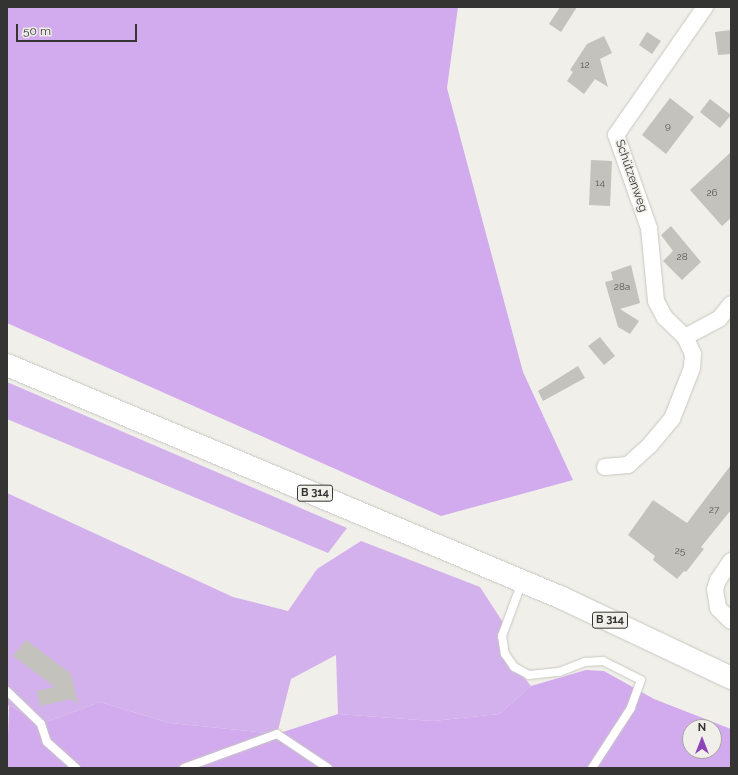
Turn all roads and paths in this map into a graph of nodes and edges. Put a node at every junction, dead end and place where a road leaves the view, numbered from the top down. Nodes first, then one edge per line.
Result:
1 (705, 7) edge
2 (731, 304) edge
3 (685, 337) junction
4 (7, 365) edge
5 (605, 467) dead end
6 (731, 561) edge
7 (522, 581) junction
8 (731, 621) edge
9 (731, 678) edge
10 (7, 691) edge
11 (76, 768) edge
12 (184, 768) edge
13 (328, 768) edge
14 (592, 768) edge

1 - 3 street, Schützenweg
2 - 3 street
3 - 5 street
4 - 7 main road, B 314
6 - 8 street
7 - 9 main road, B 314
7 - 14 lane
10 - 11 lane
12 - 13 lane

